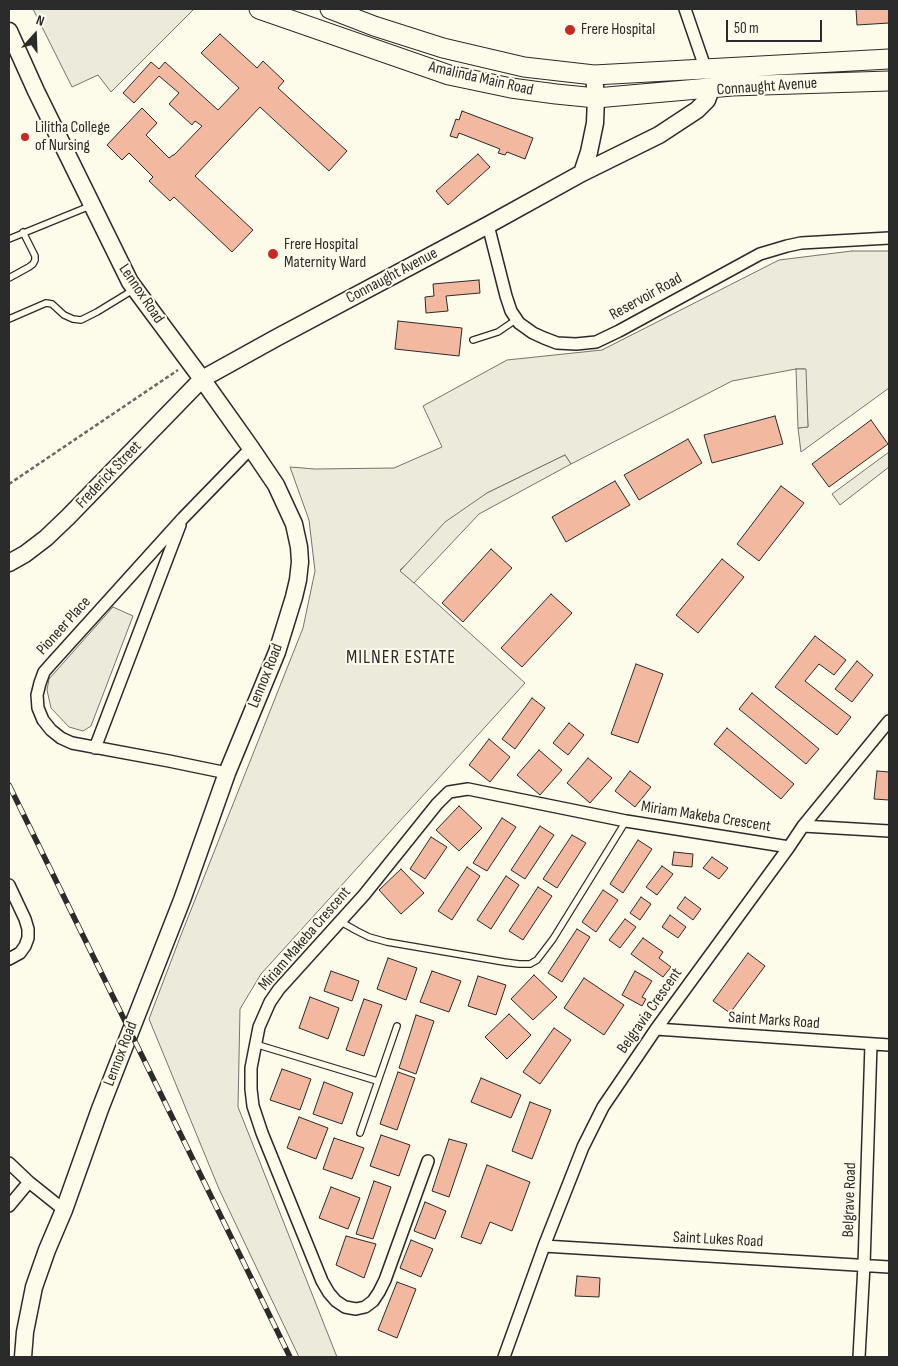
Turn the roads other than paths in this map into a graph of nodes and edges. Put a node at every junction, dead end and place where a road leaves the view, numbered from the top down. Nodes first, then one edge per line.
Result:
1 (259, 9) edge
2 (330, 9) edge
3 (685, 9) edge
4 (10, 30) edge
5 (889, 59) edge
6 (705, 68) junction
7 (594, 75) junction
8 (889, 81) edge
9 (711, 89) junction
10 (596, 98) junction
11 (582, 173) junction
12 (92, 205) junction
13 (488, 225) junction
14 (23, 232) junction
15 (889, 238) edge
16 (9, 239) edge
17 (9, 278) edge
18 (134, 289) junction
19 (9, 318) edge
20 (516, 319) junction
21 (473, 340) dead end
22 (202, 379) junction
23 (251, 448) junction
24 (182, 518) junction
25 (9, 563) edge
26 (889, 721) edge
27 (95, 748) junction
28 (227, 774) junction
29 (626, 821) junction
30 (803, 826) junction
31 (889, 831) edge
32 (789, 847) junction
33 (9, 885) edge
34 (341, 922) junction
35 (9, 959) edge
36 (397, 1026) dead end
37 (656, 1029) junction
38 (255, 1044) junction
39 (872, 1044) junction
40 (889, 1045) edge
41 (377, 1081) junction
42 (360, 1133) dead end
43 (428, 1161) dead end
44 (9, 1163) edge
45 (29, 1182) junction
46 (9, 1206) edge
47 (64, 1210) junction
48 (544, 1246) junction
49 (864, 1265) junction
50 (889, 1267) edge
51 (23, 1357) edge
52 (504, 1357) edge
53 (859, 1357) edge

1 - 10 main road, Amalinda Main Road
2 - 7 main road, Amalinda Main Road
3 - 6 street
4 - 12 street, Lennox Road
5 - 6 main road, Connaught Avenue
6 - 7 main road, Amalinda Main Road
6 - 9 street
7 - 10 street
8 - 9 main road, Connaught Avenue
9 - 10 main road, Amalinda Main Road
9 - 11 street, Connaught Avenue
10 - 11 street
11 - 13 street, Connaught Avenue
12 - 14 lane
12 - 18 street, Lennox Road
13 - 20 street, Reservoir Road
13 - 22 street, Connaught Avenue
14 - 16 lane
14 - 17 lane
15 - 20 street, Reservoir Road
18 - 19 lane
18 - 22 street, Lennox Road
20 - 21 lane
22 - 23 street, Lennox Road
22 - 25 street, Frederick Street
23 - 24 street, Pioneer Place
23 - 28 street, Lennox Road
24 - 27 street, Pioneer Place
24 - 27 street, Pioneer Place
26 - 30 street, Belgravia Crescent
27 - 28 street, Pioneer Place
28 - 47 street, Lennox Road
29 - 32 street, Miriam Makeba Crescent
29 - 34 street, Miriam Makeba Crescent
29 - 34 lane
30 - 31 street
30 - 32 street, Belgravia Crescent
32 - 37 street, Belgravia Crescent
33 - 35 street
34 - 38 street, Miriam Makeba Crescent
36 - 41 lane
37 - 39 street, Saint Marks Road
37 - 48 street, Belgravia Crescent
38 - 41 lane
38 - 43 street, Miriam Makeba Crescent
39 - 40 street, Saint Marks Road
39 - 49 street, Belgrave Road
41 - 42 lane
44 - 45 street
45 - 46 street
45 - 47 street
47 - 51 street, Lennox Road
48 - 49 street, Saint Lukes Road
48 - 52 street, Belgravia Crescent
49 - 50 street, Saint Lukes Road
49 - 53 street, Belgrave Road

